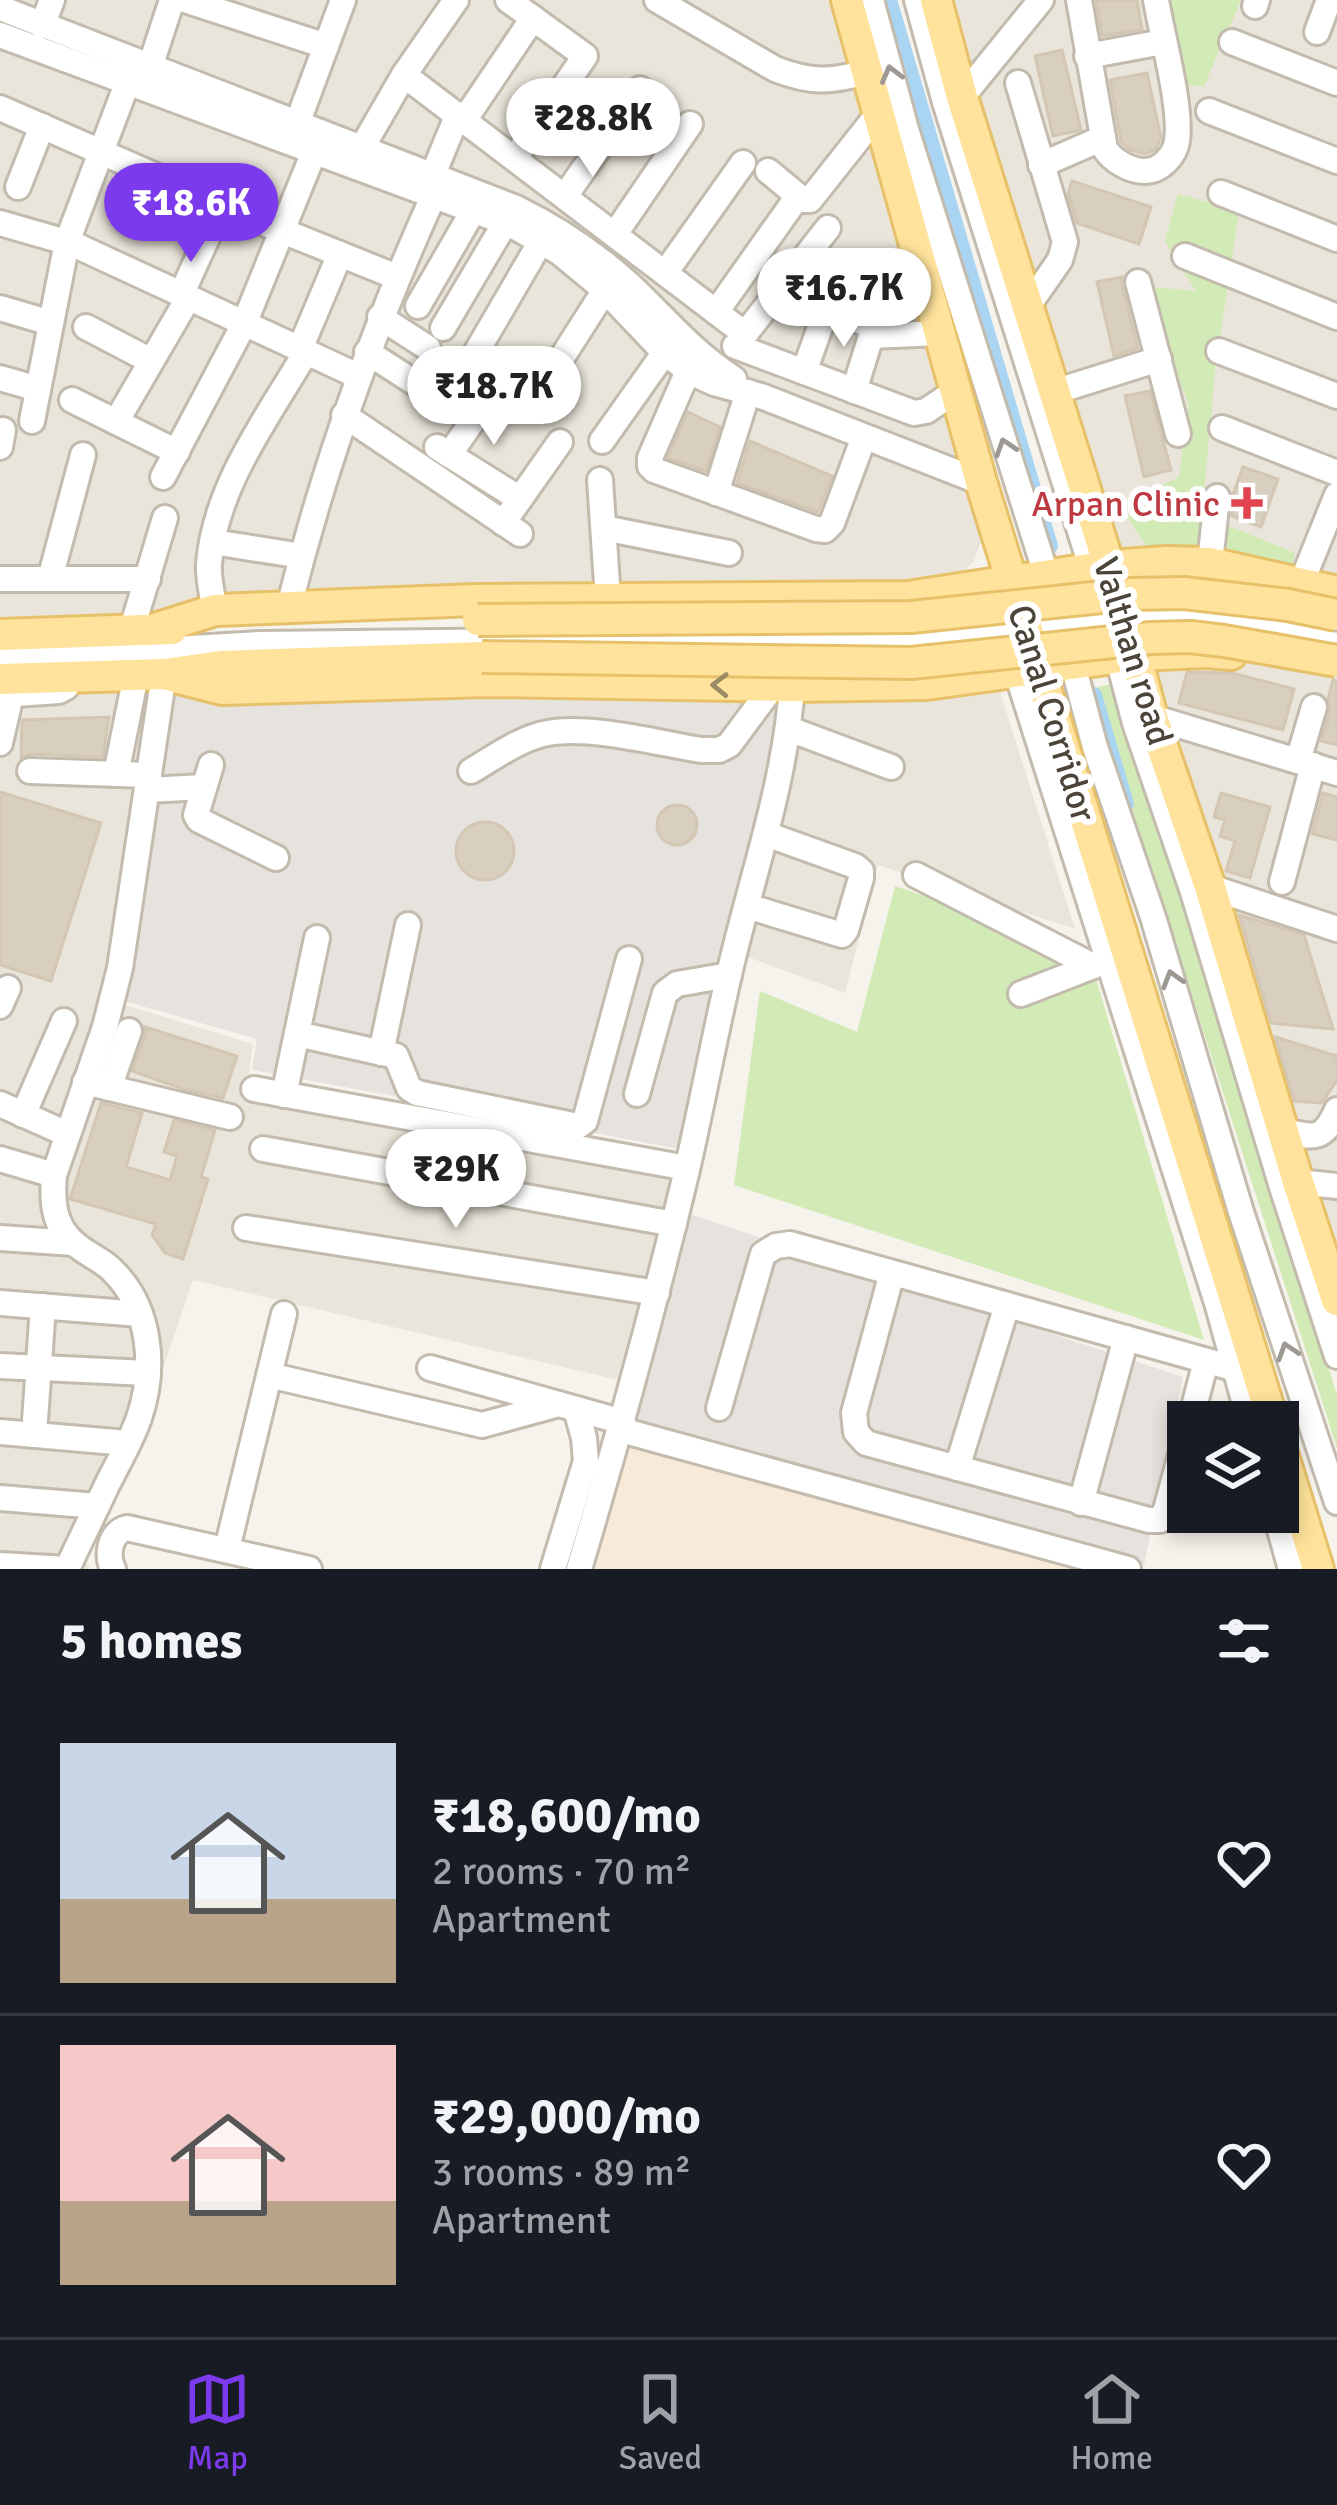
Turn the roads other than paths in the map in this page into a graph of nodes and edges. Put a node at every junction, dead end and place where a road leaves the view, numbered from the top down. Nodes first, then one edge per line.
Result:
1 (52, 0) edge
2 (172, 0) edge
3 (185, 0) edge
4 (343, 0) edge
5 (456, 0) edge
6 (508, 0) edge
7 (657, 0) edge
8 (847, 0) edge
9 (871, 0) edge
10 (917, 0) edge
11 (936, 0) edge
12 (1041, 0) edge
13 (1079, 0) edge
14 (1156, 0) edge
15 (1329, 0) edge
16 (0, 8) edge
17 (239, 8) edge
18 (532, 18) junction
19 (42, 26) junction
20 (1317, 32) dead end
21 (0, 35) edge
22 (1232, 41) dead end
23 (1163, 42) junction
24 (326, 46) junction
25 (1087, 56) junction
26 (92, 57) junction
27 (867, 72) junction
28 (139, 74) junction
29 (404, 75) junction
30 (1018, 82) dead end
31 (1337, 83) edge
32 (640, 89) dead end
33 (962, 97) junction
34 (0, 107) edge
35 (1209, 111) dead end
36 (878, 114) junction
37 (461, 116) junction
38 (297, 124) junction
39 (690, 124) dead end
40 (42, 126) junction
41 (1103, 138) junction
42 (101, 152) junction
43 (314, 152) junction
44 (356, 157) junction
45 (515, 158) junction
46 (1337, 160) edge
47 (742, 163) dead end
48 (1041, 165) junction
49 (768, 171) dead end
50 (18, 187) dead end
51 (430, 189) junction
52 (1221, 193) dead end
53 (565, 196) junction
54 (798, 196) junction
55 (222, 205) junction
56 (473, 211) junction
57 (0, 223) edge
58 (505, 223) junction
59 (828, 228) dead end
60 (280, 230) junction
61 (615, 234) junction
62 (1337, 239) edge
63 (541, 241) junction
64 (67, 242) junction
65 (340, 254) junction
66 (1185, 256) dead end
67 (665, 273) junction
68 (397, 277) junction
69 (1138, 282) dead end
70 (780, 289) junction
71 (605, 290) junction
72 (184, 295) junction
73 (418, 306) dead end
74 (1028, 306) junction
75 (0, 308) edge
76 (827, 308) junction
77 (716, 312) junction
78 (380, 317) junction
79 (1337, 317) edge
80 (51, 323) junction
81 (244, 324) junction
82 (86, 327) dead end
83 (940, 333) junction
84 (871, 335) junction
85 (740, 340) junction
86 (303, 351) junction
87 (477, 351) dead end
88 (1219, 351) dead end
89 (665, 352) junction
90 (1159, 359) junction
91 (151, 361) junction
92 (362, 364) junction
93 (718, 368) junction
94 (688, 371) junction
95 (804, 372) junction
96 (0, 378) edge
97 (38, 389) junction
98 (495, 389) dead end
99 (854, 391) junction
100 (956, 391) junction
101 (1054, 392) junction
102 (754, 394) junction
103 (538, 395) dead end
104 (1337, 396) edge
105 (72, 400) dead end
106 (344, 415) junction
107 (32, 421) dead end
108 (473, 421) junction
109 (116, 422) junction
110 (1222, 428) dead end
111 (1178, 434) dead end
112 (864, 437) junction
113 (602, 441) dead end
114 (560, 442) dead end
115 (177, 452) junction
116 (83, 455) dead end
117 (1337, 473) edge
118 (163, 477) dead end
119 (600, 480) dead end
120 (981, 482) junction
121 (716, 493) junction
122 (1337, 495) edge
123 (1217, 497) dead end
124 (520, 499) junction
125 (165, 518) dead end
126 (604, 528) junction
127 (213, 542) junction
128 (729, 553) dead end
129 (302, 556) junction
130 (1210, 562) junction
131 (1100, 567) junction
132 (1046, 577) junction
133 (0, 579) edge
134 (50, 579) junction
135 (148, 579) junction
136 (1013, 583) junction
137 (1301, 584) junction
138 (941, 592) junction
139 (1337, 592) edge
140 (608, 599) junction
141 (289, 608) junction
142 (214, 610) junction
143 (1337, 615) edge
144 (1216, 617) junction
145 (1117, 619) junction
146 (1337, 626) edge
147 (1063, 628) junction
148 (1028, 630) junction
149 (142, 631) junction
150 (1337, 645) edge
151 (1126, 656) junction
152 (1337, 661) edge
153 (1072, 664) junction
154 (1028, 671) junction
155 (5, 673) edge
156 (150, 675) junction
157 (1337, 675) edge
158 (783, 686) junction
159 (1315, 707) dead end
160 (1152, 717) junction
161 (788, 729) junction
162 (0, 743) edge
163 (891, 766) dead end
164 (1316, 766) edge
165 (30, 771) dead end
166 (471, 771) dead end
167 (116, 774) junction
168 (148, 783) junction
169 (766, 835) junction
170 (276, 858) dead end
171 (916, 875) dead end
172 (1282, 882) dead end
173 (1210, 887) junction
174 (747, 906) junction
175 (409, 925) dead end
176 (1337, 929) edge
177 (317, 938) dead end
178 (629, 959) dead end
179 (1101, 963) junction
180 (729, 975) junction
181 (1021, 994) dead end
182 (64, 1021) dead end
183 (129, 1031) dead end
184 (297, 1034) junction
185 (381, 1053) junction
186 (97, 1085) junction
187 (254, 1089) dead end
188 (637, 1094) dead end
189 (284, 1095) junction
190 (12, 1110) edge
191 (1337, 1110) edge
192 (230, 1117) dead end
193 (1284, 1131) junction
194 (67, 1134) junction
195 (262, 1149) dead end
196 (0, 1159) edge
197 (687, 1168) junction
198 (53, 1175) junction
199 (1298, 1182) junction
200 (1337, 1186) edge
201 (674, 1224) junction
202 (246, 1228) dead end
203 (0, 1238) edge
204 (74, 1243) junction
205 (892, 1273) junction
206 (656, 1293) junction
207 (1337, 1300) edge
208 (0, 1303) edge
209 (1007, 1305) junction
210 (43, 1306) junction
211 (140, 1314) junction
212 (284, 1314) dead end
213 (1126, 1338) junction
214 (1337, 1356) edge
215 (1206, 1361) junction
216 (0, 1366) edge
217 (39, 1368) junction
218 (430, 1368) dead end
219 (1235, 1369) junction
220 (148, 1373) junction
221 (269, 1375) junction
222 (1195, 1401) edge
223 (1244, 1401) edge
224 (1266, 1401) edge
225 (568, 1406) junction
226 (719, 1408) dead end
227 (622, 1426) junction
228 (0, 1432) edge
229 (34, 1435) junction
230 (127, 1443) junction
231 (957, 1468) junction
232 (0, 1498) edge
233 (1337, 1502) edge
234 (1081, 1503) junction
235 (97, 1506) junction
236 (1167, 1506) edge
237 (1299, 1508) edge
238 (1281, 1533) edge
239 (238, 1557) edge
240 (0, 1564) edge
241 (292, 1567) edge
242 (113, 1569) edge
243 (553, 1569) edge
244 (579, 1569) edge
245 (1128, 1569) edge
246 (1291, 1569) edge
247 (1318, 1569) edge

1 - 19 street
2 - 28 street
3 - 17 street
4 - 24 street
5 - 29 street
6 - 18 street
7 - 27 street
8 - 27 main road, Canal Corridor
132 -> 9 street
10 - 131 street
11 - 33 main road, Valthan road
12 - 33 street
13 - 25 street
14 - 23 street
15 - 20 street
16 - 19 street
17 - 24 street
18 - 37 street
18 - 45 street
19 - 26 street
21 - 26 street
22 - 31 street
23 - 25 street
23 - 41 street
24 - 38 street
25 - 41 street
26 - 28 street
27 - 36 main road, Canal Corridor
28 - 38 street
28 - 42 street
28 - 43 street
29 - 37 street
29 - 44 street
30 - 48 street
32 - 53 street
33 - 74 main road, Valthan road
34 - 40 street
35 - 46 street
36 - 54 street
36 - 83 main road, Canal Corridor
37 - 45 street
37 - 51 street
38 - 44 street
39 - 61 street
40 - 42 street
40 - 50 street
41 - 48 street
42 - 55 street
42 - 64 street
43 - 44 street
43 - 60 street
44 - 51 street
45 - 53 street
47 - 67 street
48 - 74 street
49 - 54 street
51 - 56 street
51 - 68 street
51 - 93 street
52 - 62 street
53 - 61 street
54 - 77 street
55 - 60 street
55 - 72 street
56 - 58 street
56 - 73 street
57 - 64 street
58 - 63 street
58 - 78 street
59 - 70 street
60 - 65 street
60 - 81 street
61 - 67 street
63 - 71 street
63 - 87 street
64 - 72 street
64 - 80 street
65 - 68 street
65 - 86 street
66 - 79 street
67 - 77 street
68 - 78 street
69 - 90 street
70 - 76 street
70 - 85 street
71 - 89 street
71 - 103 street
72 - 81 street
72 - 91 street
74 - 101 main road, Valthan road
75 - 80 street
76 - 84 street
76 - 95 street
77 - 85 street
78 - 92 street
80 - 97 street
81 - 86 street
81 - 115 street
82 - 91 street
83 - 84 street
83 - 100 main road, Canal Corridor
84 - 99 street
85 - 93 street
85 - 95 street
86 - 92 street
86 - 127 street
88 - 104 street
89 - 94 street
89 - 113 street
90 - 101 street
90 - 111 street
91 - 109 street
92 - 106 street
92 - 108 street
93 - 102 street
94 - 102 street
94 - 121 street
95 - 99 street
96 - 97 street
97 - 107 street
98 - 108 street
99 - 100 street
100 - 120 main road, Canal Corridor
101 - 131 main road, Valthan road
102 - 112 street
102 - 121 street
105 - 109 street
106 - 124 street
106 - 129 street
108 - 124 street
109 - 115 street
110 - 117 street
112 - 120 street
112 - 121 street
114 - 124 street
115 - 118 street
116 - 134 street
119 - 126 street
120 - 136 main road, Canal Corridor
120 - 138 main road
122 - 137 street
123 - 130 street
125 - 135 street
126 - 128 street
126 - 140 street
127 - 129 street
127 - 142 street
129 - 141 street
130 - 131 main road
130 - 137 main road
131 - 132 main road
131 - 145 main road, Valthan road
132 - 136 main road
132 - 147 street
133 - 134 street
134 - 135 street
135 - 149 street
136 - 138 main road
136 - 148 main road, Canal Corridor
137 - 139 main road
138 - 140 main road
140 - 141 main road
141 - 142 main road
142 - 149 main road
143 - 149 main road, bridge
144 - 145 street
144 - 146 street
144 - 150 street
145 - 147 street
145 - 151 main road, Valthan road
147 - 148 street
147 - 153 street
148 - 154 main road, Canal Corridor
148 - 155 street
149 - 155 main road
151 - 153 main road
151 - 157 main road
151 - 160 main road, Valthan road
151 - 214 street
152 - 156 main road, bridge
153 - 154 main road
233 -> 153 street
154 - 158 main road
154 - 179 street
154 - 224 main road, Canal Corridor
155 - 156 main road
155 - 162 street
158 -> 156 main road
156 - 167 street
156 - 168 street
158 - 161 street
158 - 166 street
159 - 164 street
160 - 164 street
160 - 173 main road, Valthan road
161 - 163 street
161 - 169 street
164 - 172 street
165 - 167 street
167 - 168 street
168 - 170 street
168 - 186 street
169 - 174 street
169 - 174 street
171 - 179 street
173 - 176 street
173 - 193 main road, Valthan road
174 - 180 street
175 - 185 street
177 - 184 street
178 - 185 street
179 - 181 street
179 - 219 street
180 - 188 street
180 - 197 street
182 - 190 street
183 - 186 street
184 - 185 street
184 - 189 street
186 - 192 street
186 - 194 street
187 - 189 street
189 - 197 street
190 - 194 street
191 - 193 street
193 - 199 main road, Valthan road
194 - 198 street
195 - 201 street
196 - 198 street
197 - 201 street
198 - 204 street
199 - 200 street
199 - 207 main road, Valthan road
201 - 206 street
202 - 206 street
203 - 204 street
204 - 211 street
205 - 209 street
205 - 226 street
205 - 231 street
206 - 227 street
208 - 210 street
209 - 213 street
209 - 231 street
210 - 211 street
210 - 217 street
211 - 220 street
212 - 221 street
213 - 215 street
213 - 234 street
215 - 219 street
215 - 222 street
216 - 217 street
217 - 220 street
217 - 229 street
218 - 225 street
219 - 223 street
220 - 230 street
221 - 225 street
221 - 239 street
225 - 227 street
225 - 243 street
227 - 244 street
227 - 245 street
228 - 229 street
229 - 230 street
230 - 235 street
231 - 234 street
232 - 235 street
234 - 236 street
235 - 240 street
237 - 247 main road
238 - 246 street
239 - 241 street
239 - 242 street

